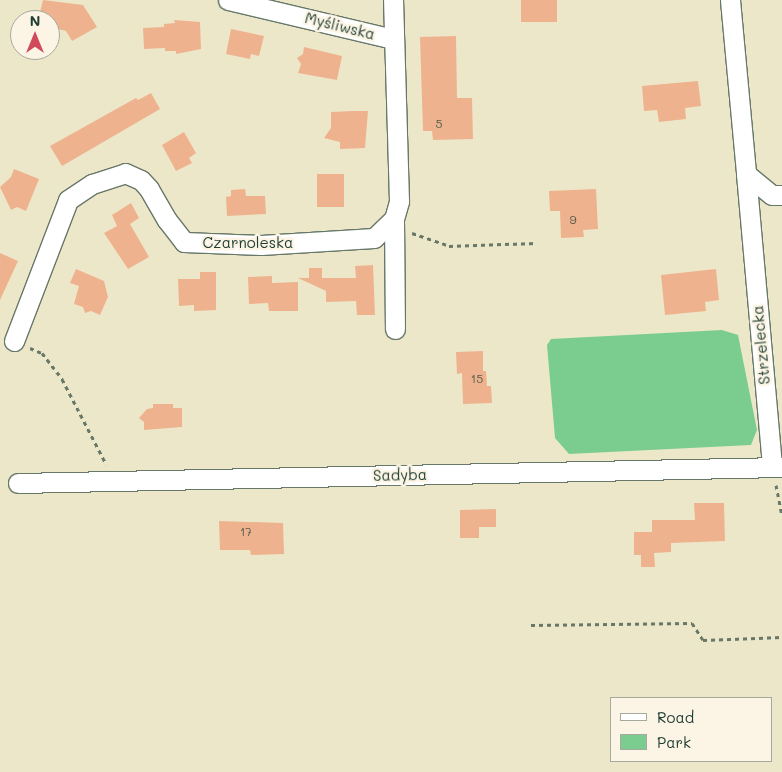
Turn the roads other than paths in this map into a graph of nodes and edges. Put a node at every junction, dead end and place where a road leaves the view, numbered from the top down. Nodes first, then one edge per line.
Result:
1 (228, 0) edge
2 (393, 0) edge
3 (730, 0) edge
4 (393, 39) junction
5 (746, 174) junction
6 (782, 195) edge
7 (394, 219) junction
8 (395, 329) dead end
9 (14, 341) road end
10 (777, 467) edge
11 (18, 484) dead end

1 - 4 street, Myśliwska
2 - 4 street
3 - 5 street, Strzelecka
4 - 7 street
5 - 6 street
5 - 10 street, Strzelecka
7 - 8 street
7 - 9 street, Czarnoleska
10 - 11 street, Sadyba

